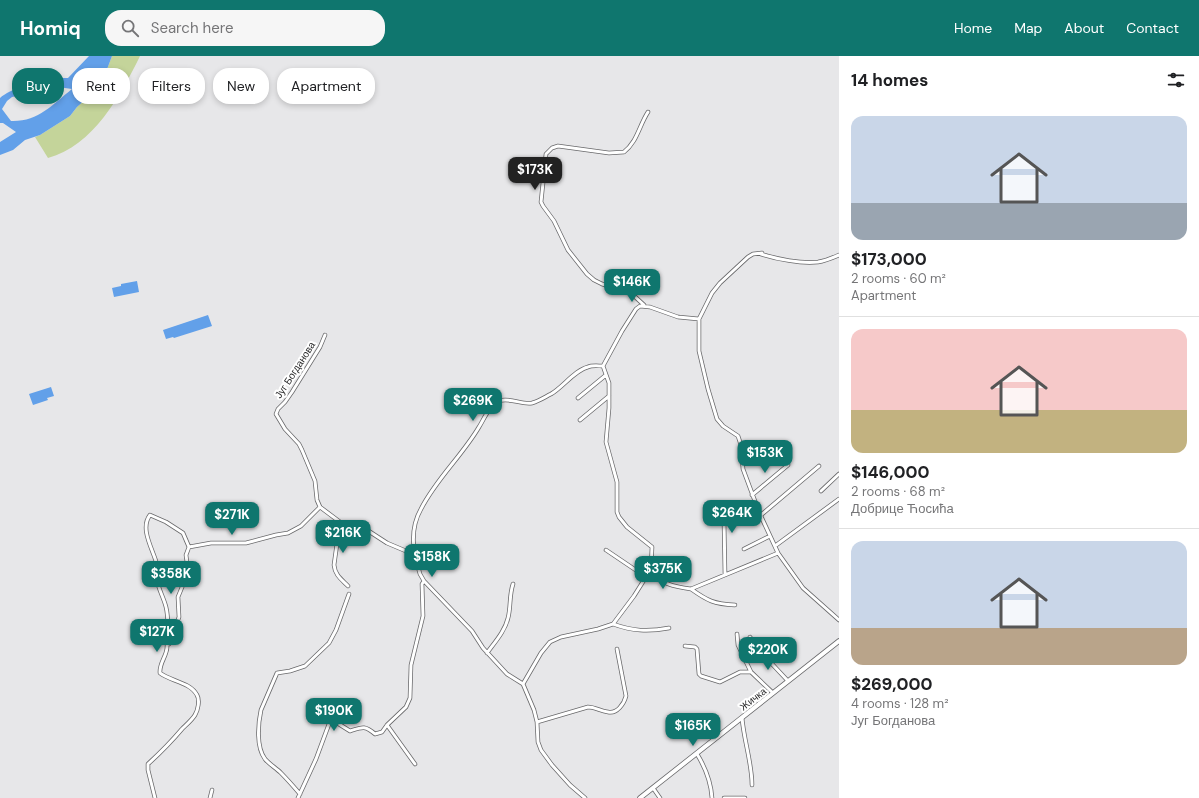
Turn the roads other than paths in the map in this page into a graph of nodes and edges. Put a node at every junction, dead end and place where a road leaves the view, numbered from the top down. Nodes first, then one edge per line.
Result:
1 (648, 112) dead end
2 (839, 256) edge
3 (644, 306) junction
4 (699, 319) junction
5 (325, 335) dead end
6 (603, 366) junction
7 (606, 375) junction
8 (609, 396) junction
9 (578, 398) dead end
10 (580, 420) dead end
11 (788, 465) dead end
12 (819, 466) dead end
13 (839, 474) edge
14 (821, 491) dead end
15 (752, 495) junction
16 (839, 498) edge
17 (320, 507) junction
18 (760, 514) junction
19 (340, 522) junction
20 (770, 536) junction
21 (775, 546) junction
22 (189, 547) junction
23 (744, 548) dead end
24 (606, 550) dead end
25 (778, 552) junction
26 (415, 556) junction
27 (651, 569) junction
28 (725, 575) junction
29 (646, 577) junction
30 (424, 582) junction
31 (513, 584) dead end
32 (348, 586) dead end
33 (691, 589) junction
34 (348, 594) dead end
35 (735, 605) dead end
36 (839, 620) edge
37 (613, 624) junction
38 (669, 628) dead end
39 (737, 634) dead end
40 (750, 637) dead end
41 (839, 641) edge
42 (685, 646) dead end
43 (167, 649) junction
44 (617, 649) dead end
45 (487, 653) junction
46 (750, 672) junction
47 (788, 681) junction
48 (523, 684) junction
49 (773, 693) junction
50 (742, 718) junction
51 (537, 722) junction
52 (386, 725) junction
53 (697, 754) junction
54 (414, 764) dead end
55 (752, 785) dead end
56 (653, 788) junction
57 (212, 790) dead end
58 (300, 794) junction
59 (155, 798) edge
60 (210, 798) edge
61 (298, 798) edge
62 (585, 798) edge
63 (640, 798) edge
64 (660, 798) edge
65 (712, 798) edge
66 (724, 798) edge
67 (745, 798) edge

1 - 3 street
2 - 4 street
3 - 4 street
3 - 6 street
4 - 15 street
5 - 17 street, Југ Богданова
6 - 7 street
6 - 26 street
7 - 8 street
7 - 9 street
8 - 10 street
8 - 27 street
11 - 15 street
12 - 18 street
13 - 14 street
15 - 18 street
16 - 21 street
17 - 19 street
17 - 22 street
18 - 20 street
18 - 28 street
19 - 26 street
19 - 32 street
20 - 21 street
20 - 23 street
21 - 25 street
22 - 43 street
22 - 43 street
24 - 29 street
25 - 28 street
25 - 36 street
26 - 30 street
27 - 29 street
27 - 33 street
28 - 33 street
29 - 37 street
30 - 45 street
30 - 52 street
31 - 45 street
33 - 35 street
34 - 58 street
37 - 38 street
37 - 48 street
39 - 46 street
40 - 47 street
41 - 47 main road, Жичка
42 - 46 street
43 - 59 street
44 - 51 street
45 - 48 street
46 - 49 street
47 - 49 main road, Жичка
48 - 51 street
49 - 50 main road, Жичка
50 - 53 main road, Жичка
50 - 55 street
51 - 62 street
52 - 54 street
52 - 58 street
53 - 56 main road, Жичка
53 - 65 street
56 - 63 main road, Жичка
56 - 64 street
57 - 60 street
58 - 61 street
66 - 67 street

